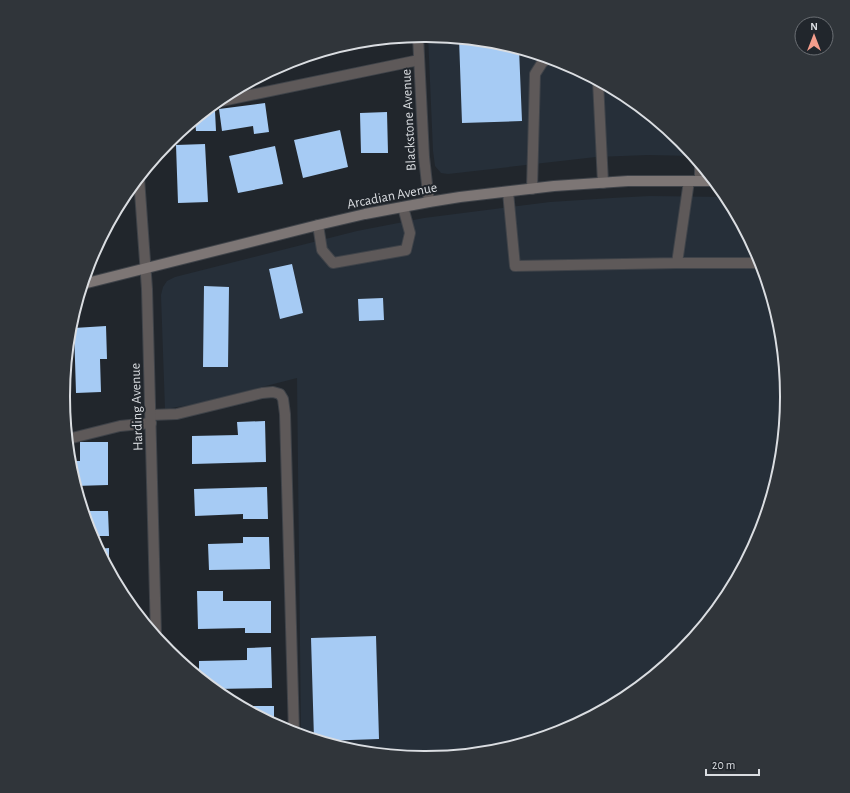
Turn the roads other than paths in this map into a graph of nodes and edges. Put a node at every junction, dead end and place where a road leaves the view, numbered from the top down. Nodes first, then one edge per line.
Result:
1 (418, 42) edge
2 (419, 60) junction
3 (543, 62) edge
4 (598, 87) edge
5 (233, 99) edge
6 (700, 173) edge
7 (689, 181) junction
8 (700, 181) junction
9 (706, 181) edge
10 (603, 183) junction
11 (140, 187) edge
12 (532, 189) junction
13 (508, 192) junction
14 (429, 202) junction
15 (403, 207) junction
16 (318, 225) junction
17 (677, 263) junction
18 (754, 263) edge
19 (145, 268) junction
20 (89, 282) edge
21 (151, 419) junction
22 (73, 438) edge
23 (156, 627) edge
24 (294, 726) edge

1 - 2 street, Blackstone Avenue
2 - 5 street
2 - 14 street, Blackstone Avenue
3 - 12 street
4 - 10 street
6 - 8 street
7 - 8 main road, Arcadian Avenue
7 - 10 main road, Arcadian Avenue
7 - 17 street
8 - 9 main road, Arcadian Avenue
10 - 12 main road, Arcadian Avenue
11 - 19 street, Harding Avenue
12 - 13 main road, Arcadian Avenue
13 - 14 main road, Arcadian Avenue
13 - 17 street
14 - 15 main road, Arcadian Avenue
15 - 16 main road, Arcadian Avenue
15 - 16 street
16 - 19 main road, Arcadian Avenue
17 - 18 street
19 - 20 main road, Arcadian Avenue
19 - 21 street, Harding Avenue
21 - 22 street
21 - 23 street, Harding Avenue
21 - 24 street

